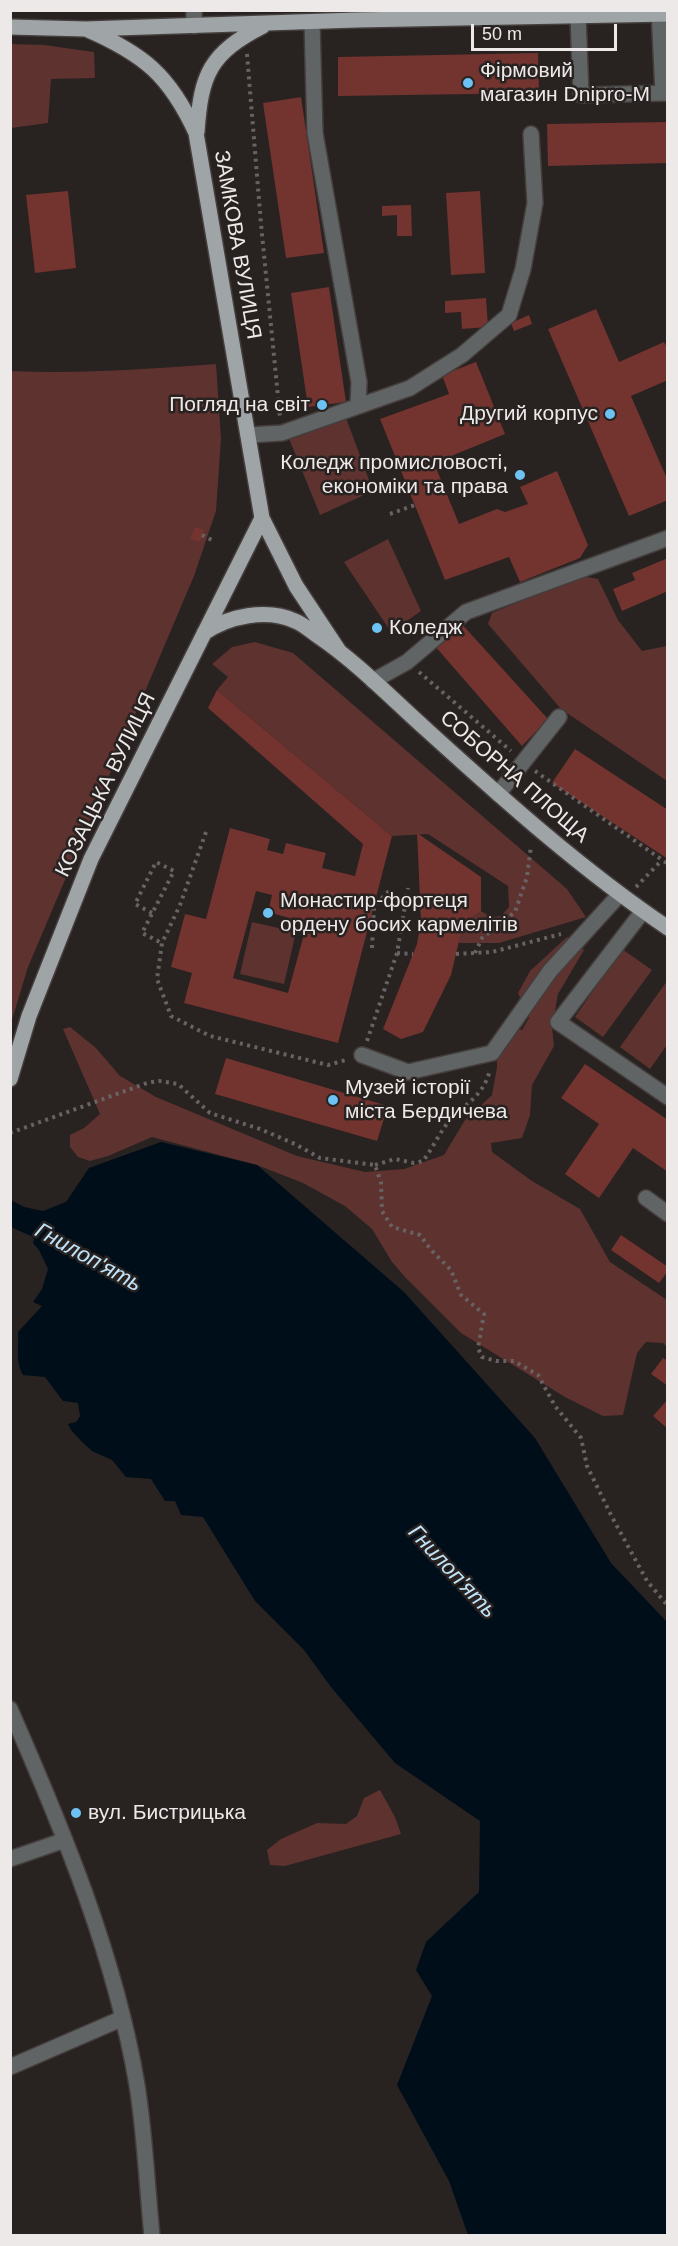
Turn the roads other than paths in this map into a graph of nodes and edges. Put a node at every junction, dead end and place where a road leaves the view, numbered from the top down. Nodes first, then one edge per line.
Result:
1 (662, 13) edge
2 (356, 15) edge
3 (578, 16) junction
4 (194, 18) edge
5 (312, 22) junction
6 (269, 24) junction
7 (10, 27) edge
8 (86, 29) junction
9 (665, 93) edge
10 (196, 134) junction
11 (531, 134) dead end
12 (358, 406) junction
13 (248, 435) junction
14 (262, 518) junction
15 (668, 538) edge
16 (202, 634) junction
17 (339, 651) junction
18 (373, 681) junction
19 (559, 717) dead end
20 (498, 794) junction
21 (627, 892) junction
22 (643, 911) junction
23 (668, 928) edge
24 (363, 1055) road end
25 (10, 1079) edge
26 (668, 1097) edge
27 (646, 1198) dead end
28 (668, 1214) edge
29 (10, 1709) edge
30 (64, 1840) junction
31 (10, 1859) edge
32 (123, 2018) junction
33 (10, 2067) edge
34 (152, 2235) edge

1 - 3 main road
1 - 9 street
2 - 3 main road
2 - 5 main road
3 - 9 street
4 - 6 main road
4 - 8 main road
5 - 6 main road
5 - 12 street
6 - 10 main road
7 - 8 main road
8 - 10 main road, ЗАМКОВА ВУЛИЦЯ
10 - 13 main road, ЗАМКОВА ВУЛИЦЯ
11 - 12 street
12 - 13 street
13 - 14 main road, ЗАМКОВА ВУЛИЦЯ
14 - 16 main road, КОЗАЦЬКА ВУЛИЦЯ
14 - 17 main road, СОБОРНА ПЛОЩА
15 - 18 street
16 - 17 main road, СОБОРНА ПЛОЩА
16 - 25 main road, КОЗАЦЬКА ВУЛИЦЯ
17 - 18 main road, СОБОРНА ПЛОЩА
18 - 20 main road, СОБОРНА ПЛОЩА
19 - 20 street
20 - 21 main road, СОБОРНА ПЛОЩА
21 - 22 main road, СОБОРНА ПЛОЩА
21 - 24 street
22 - 23 main road, СОБОРНА ПЛОЩА
22 - 26 street
27 - 28 street
29 - 30 street
30 - 31 street
30 - 32 street
32 - 33 street
32 - 34 street

